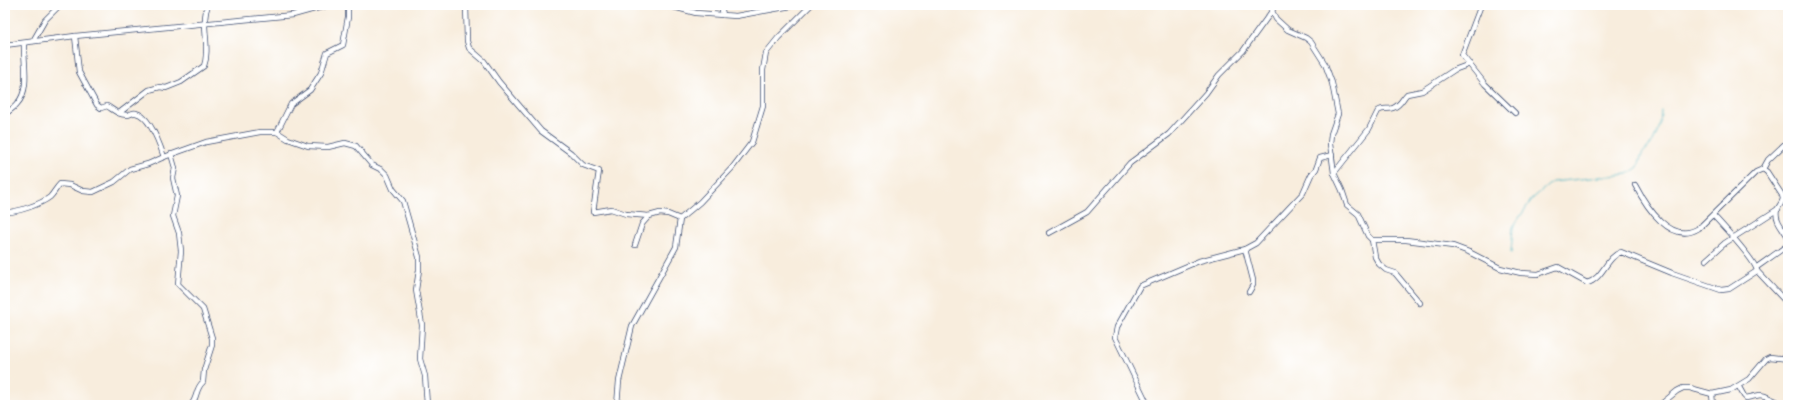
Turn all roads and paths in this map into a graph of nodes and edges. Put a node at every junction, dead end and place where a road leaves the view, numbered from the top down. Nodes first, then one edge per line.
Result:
1 (60, 5) edge
2 (208, 5) edge
3 (329, 5) edge
4 (348, 5) edge
5 (466, 5) edge
6 (666, 5) edge
7 (721, 5) edge
8 (797, 5) edge
9 (811, 5) edge
10 (1275, 5) edge
11 (1481, 5) edge
12 (1272, 11) junction
13 (723, 15) junction
14 (206, 23) junction
15 (74, 36) junction
16 (34, 41) junction
17 (24, 43) junction
18 (5, 45) edge
19 (1470, 64) junction
20 (119, 113) junction
21 (1515, 113) dead end
22 (5, 114) edge
23 (277, 132) junction
24 (1788, 141) edge
25 (171, 154) junction
26 (1332, 155) junction
27 (164, 157) junction
28 (1763, 169) junction
29 (1334, 173) junction
30 (1635, 185) dead end
31 (1778, 209) junction
32 (5, 212) edge
33 (1713, 215) junction
34 (649, 216) junction
35 (680, 219) junction
36 (1049, 233) dead end
37 (1788, 235) edge
38 (1732, 238) junction
39 (1372, 240) junction
40 (634, 245) dead end
41 (1788, 245) edge
42 (1245, 249) junction
43 (1706, 260) dead end
44 (1757, 269) junction
45 (1249, 292) dead end
46 (1420, 303) dead end
47 (1788, 304) edge
48 (1788, 359) edge
49 (1739, 387) junction
50 (1712, 394) junction
51 (191, 405) edge
52 (427, 405) edge
53 (618, 405) edge
54 (1148, 405) edge
55 (1660, 405) edge
56 (1713, 405) edge
57 (1786, 405) edge

1 - 16 street
2 - 14 street
3 - 14 street
4 - 23 street
5 - 34 street
6 - 13 street
7 - 13 street
8 - 13 street
9 - 35 street
10 - 12 street
11 - 19 street
12 - 26 street
12 - 36 street
14 - 15 street
14 - 20 street
15 - 16 street
15 - 20 street
16 - 17 street
17 - 18 street
17 - 22 street
19 - 21 street
19 - 29 street
20 - 27 street
23 - 25 street
23 - 52 street
24 - 28 street
25 - 27 street
25 - 51 street
26 - 29 street
26 - 42 street
27 - 32 street
28 - 31 street
28 - 33 street
29 - 39 street
30 - 33 street
31 - 37 street
31 - 38 street
33 - 38 street
34 - 35 street
34 - 40 street
35 - 53 street
38 - 43 street
38 - 44 street
39 - 44 street
39 - 46 street
41 - 44 street
42 - 45 street
42 - 54 street
44 - 47 street
48 - 49 street
49 - 50 street
49 - 57 street
50 - 55 street
50 - 56 street

